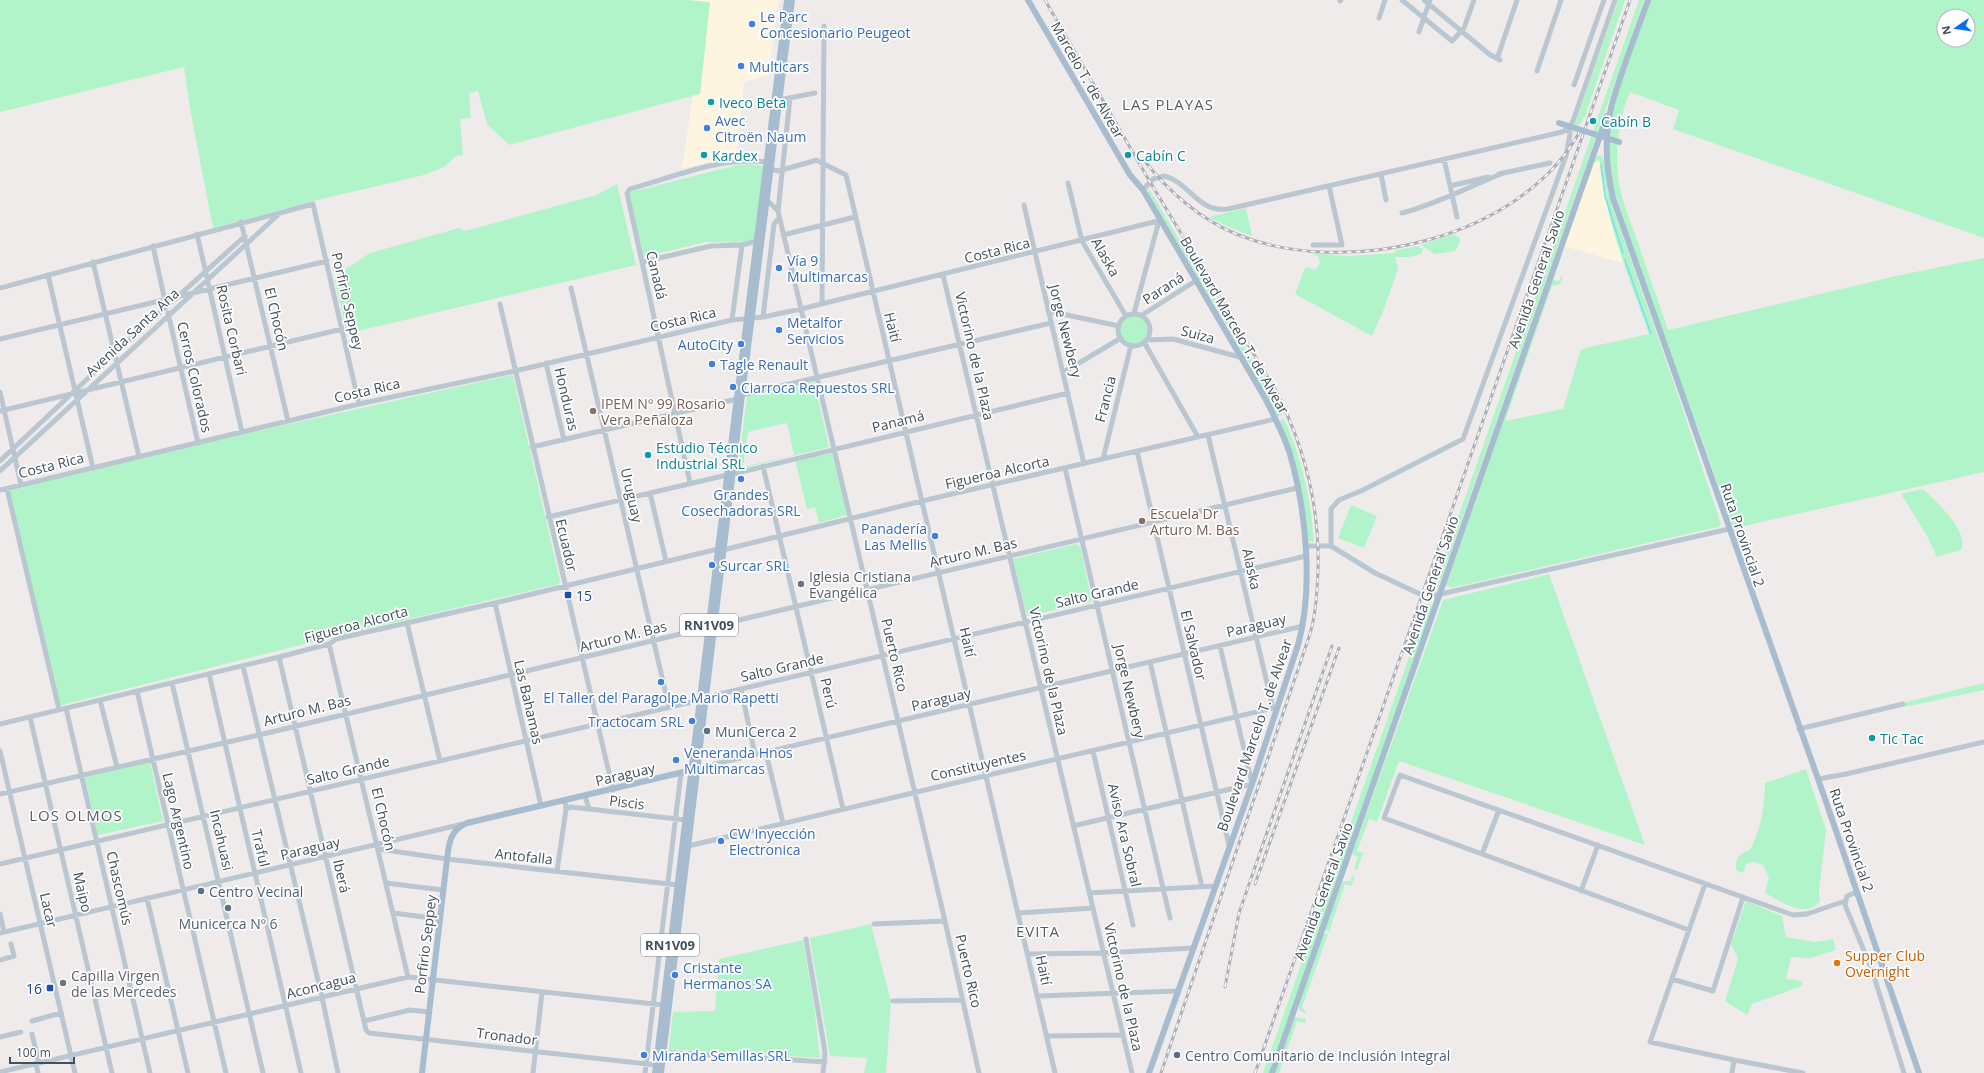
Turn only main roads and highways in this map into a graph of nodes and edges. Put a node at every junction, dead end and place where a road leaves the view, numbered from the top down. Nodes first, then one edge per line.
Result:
1 (787, 0) edge
2 (792, 0) edge
3 (1028, 0) edge
4 (1648, 0) edge
5 (1612, 105) junction
6 (1558, 123) dead end
7 (1619, 142) dead end
8 (1592, 157) junction
9 (1608, 158) junction
10 (1143, 190) joint
11 (750, 319) junction
12 (712, 627) junction
13 (695, 769) junction
14 (464, 824) joint
15 (422, 1073) edge
16 (655, 1073) edge
17 (661, 1073) edge
18 (1149, 1073) edge
19 (1272, 1073) edge
20 (1919, 1073) edge

1 - 11 main road, RN1V09
2 - 11 main road, RN1V09
3 - 10 main road, Marcelo T. de Alvear
4 - 5 main road, Ruta Provincial 2
5 - 8 main road, Avenida General Savio
5 - 9 main road, Ruta Provincial 2
6 - 7 main road, bridge
8 - 9 main road
8 - 19 main road, Avenida General Savio
9 - 20 main road, Ruta Provincial 2
10 - 18 main road, Boulevard Marcelo T. de Alvear
11 - 12 main road, RN1V09
12 - 13 main road, RN1V09
12 - 13 main road, RN1V09
13 - 14 main road, Paraguay
13 - 16 main road, RN1V09
13 - 17 main road, RN1V09
14 - 15 main road, Porfirio Seppey

